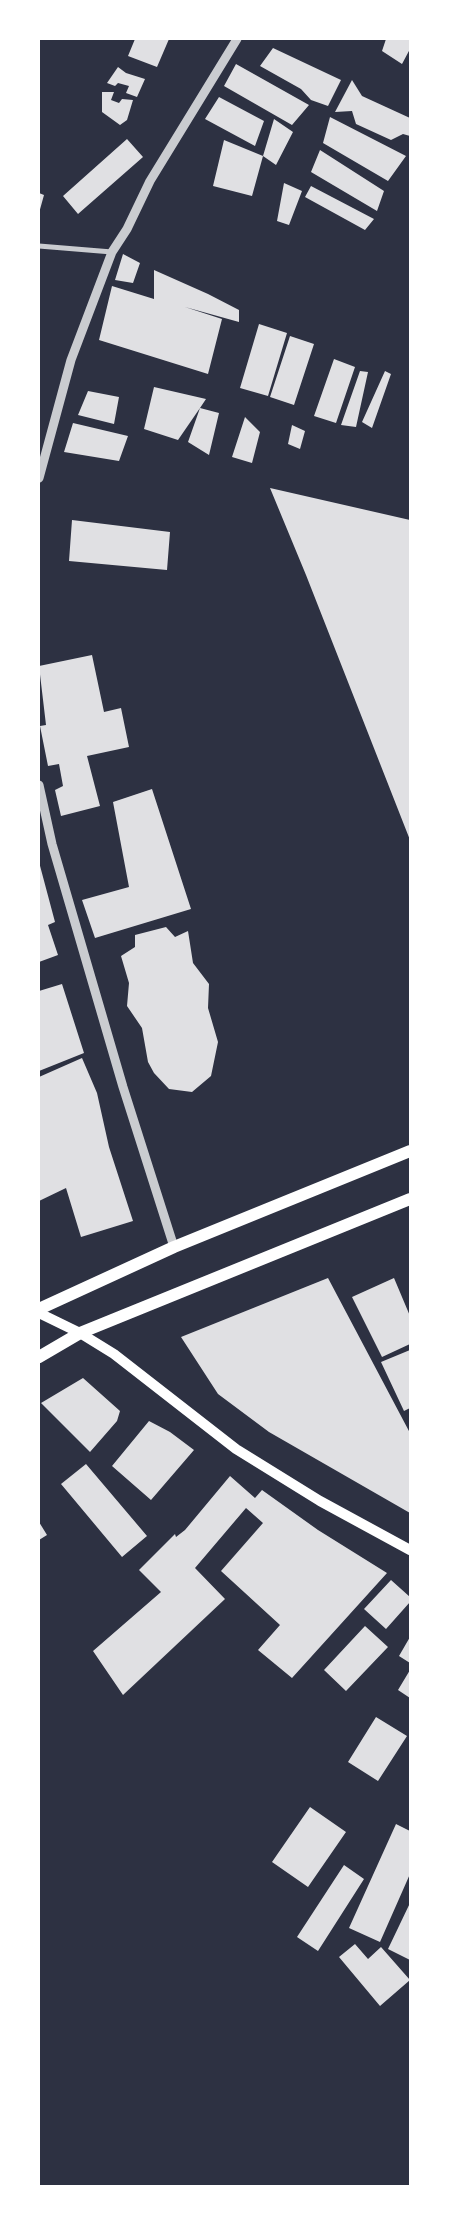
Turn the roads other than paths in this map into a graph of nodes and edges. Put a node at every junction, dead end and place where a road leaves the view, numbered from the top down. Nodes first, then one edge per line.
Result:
1 (237, 39) edge
2 (39, 246) edge
3 (112, 252) junction
4 (39, 478) edge
5 (39, 785) edge
6 (410, 1152) edge
7 (410, 1199) edge
8 (174, 1247) junction
9 (39, 1311) edge
10 (80, 1333) junction
11 (39, 1357) edge
12 (410, 1550) edge

1 - 3 street
2 - 3 street
3 - 4 street
5 - 8 street
6 - 8 main road
7 - 10 main road
8 - 9 main road
9 - 10 main road
10 - 11 main road
10 - 12 main road

